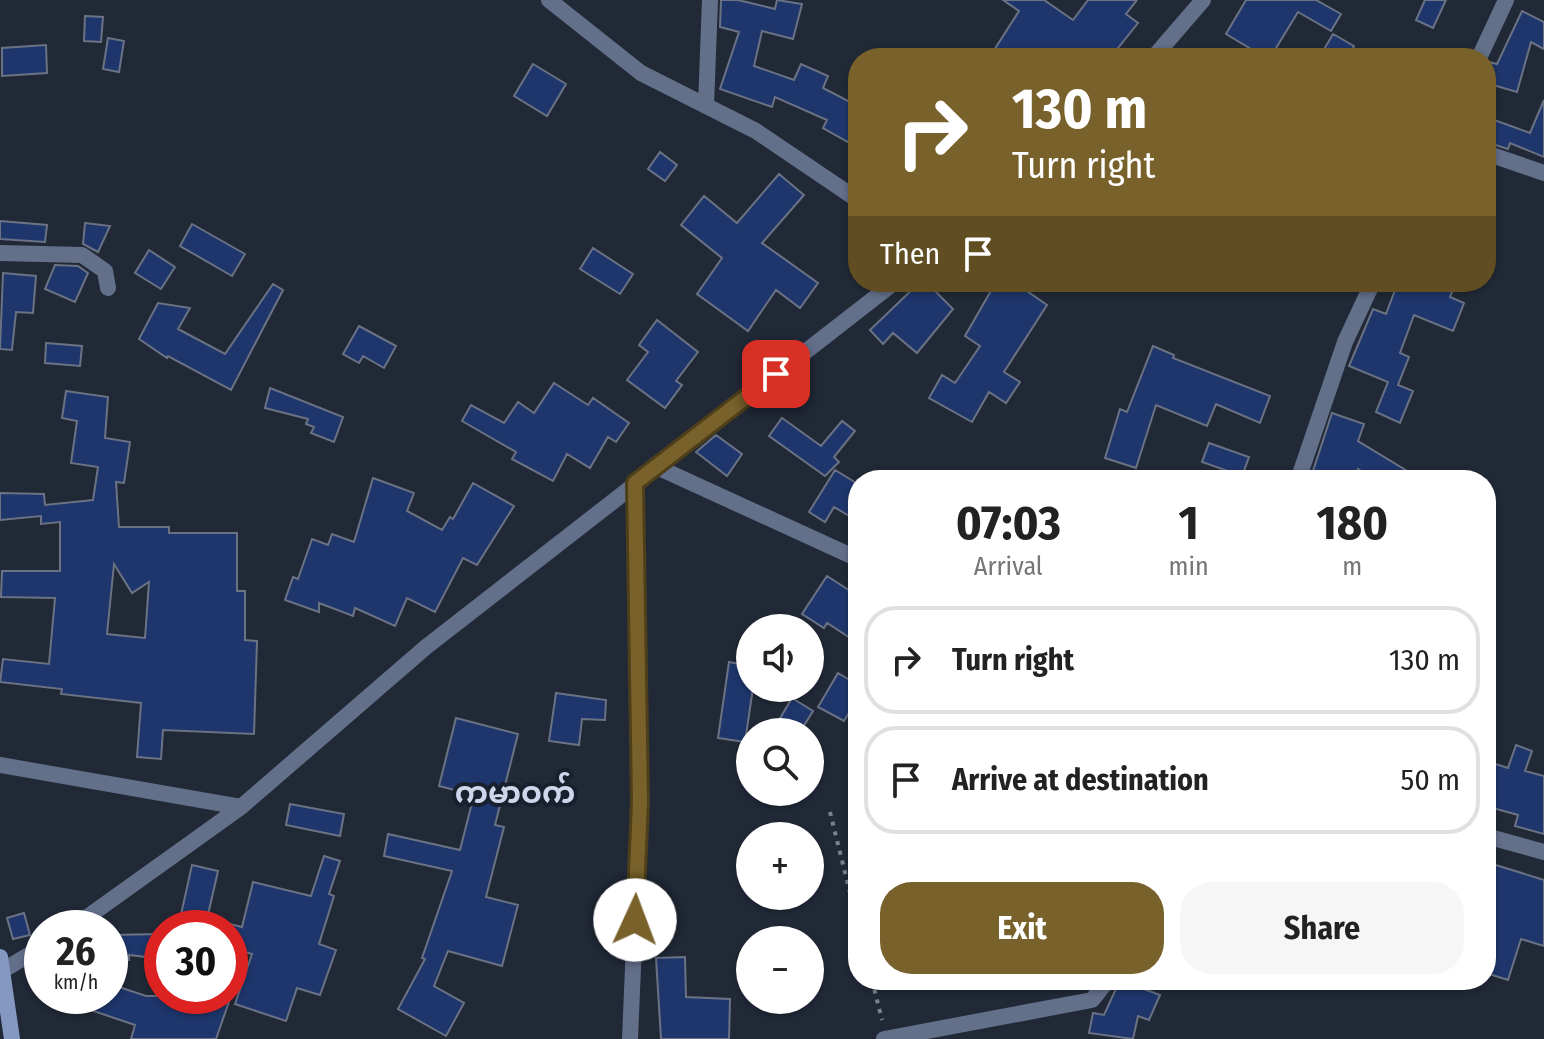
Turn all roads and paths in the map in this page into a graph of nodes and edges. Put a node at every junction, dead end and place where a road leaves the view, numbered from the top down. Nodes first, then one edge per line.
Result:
1 (549, 0) edge
2 (710, 0) edge
3 (1203, 0) edge
4 (1506, 0) edge
5 (1162, 48) edge
6 (1484, 48) edge
7 (706, 106) junction
8 (1496, 156) edge
9 (1544, 173) edge
10 (848, 193) edge
11 (0, 253) edge
12 (108, 288) dead end
13 (882, 292) edge
14 (1368, 292) edge
15 (657, 467) junction
16 (1301, 470) edge
17 (635, 483) junction
18 (848, 554) edge
19 (0, 765) edge
20 (241, 807) junction
21 (830, 812) dead end
22 (1496, 839) edge
23 (1544, 852) edge
24 (848, 885) edge
25 (97, 910) edge
26 (24, 960) edge
27 (1, 976) edge
28 (874, 990) edge
29 (1100, 990) edge
30 (12, 1039) edge
31 (630, 1039) edge
32 (885, 1039) edge

1 - 7 street
2 - 7 street
3 - 5 street
4 - 6 street
7 - 10 street
8 - 9 street
11 - 12 street
13 - 15 street
14 - 16 street
15 - 17 street
15 - 18 street
17 - 20 street
17 - 31 street
19 - 20 street
20 - 25 street
21 - 24 path
22 - 23 street
26 - 27 street
27 - 30 street
28 - 32 path
29 - 32 street

